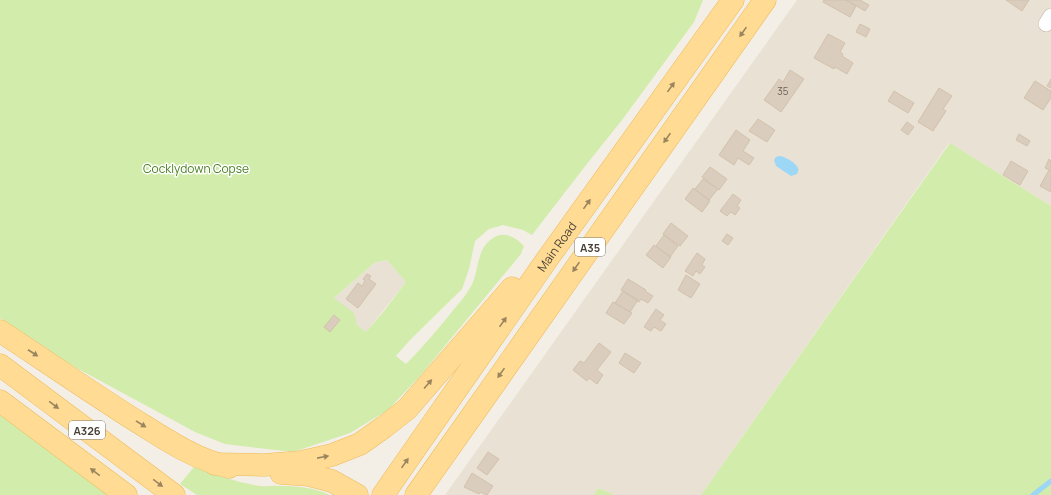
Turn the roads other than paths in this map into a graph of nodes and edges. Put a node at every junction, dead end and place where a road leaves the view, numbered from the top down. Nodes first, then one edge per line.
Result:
1 (733, 0) edge
2 (765, 0) edge
3 (548, 258) junction
4 (0, 331) edge
5 (0, 365) edge
6 (0, 401) edge
7 (215, 464) junction
8 (126, 495) edge
9 (174, 495) edge
10 (357, 495) edge
11 (383, 495) edge
12 (416, 495) edge

3 -> 1 main road, Main Road / A35
2 -> 12 main road, A35
7 -> 3 main road
11 -> 3 main road, Main Road / A35
4 -> 7 main road
5 -> 9 main road, A326
8 -> 6 main road, A326
7 - 10 main road

